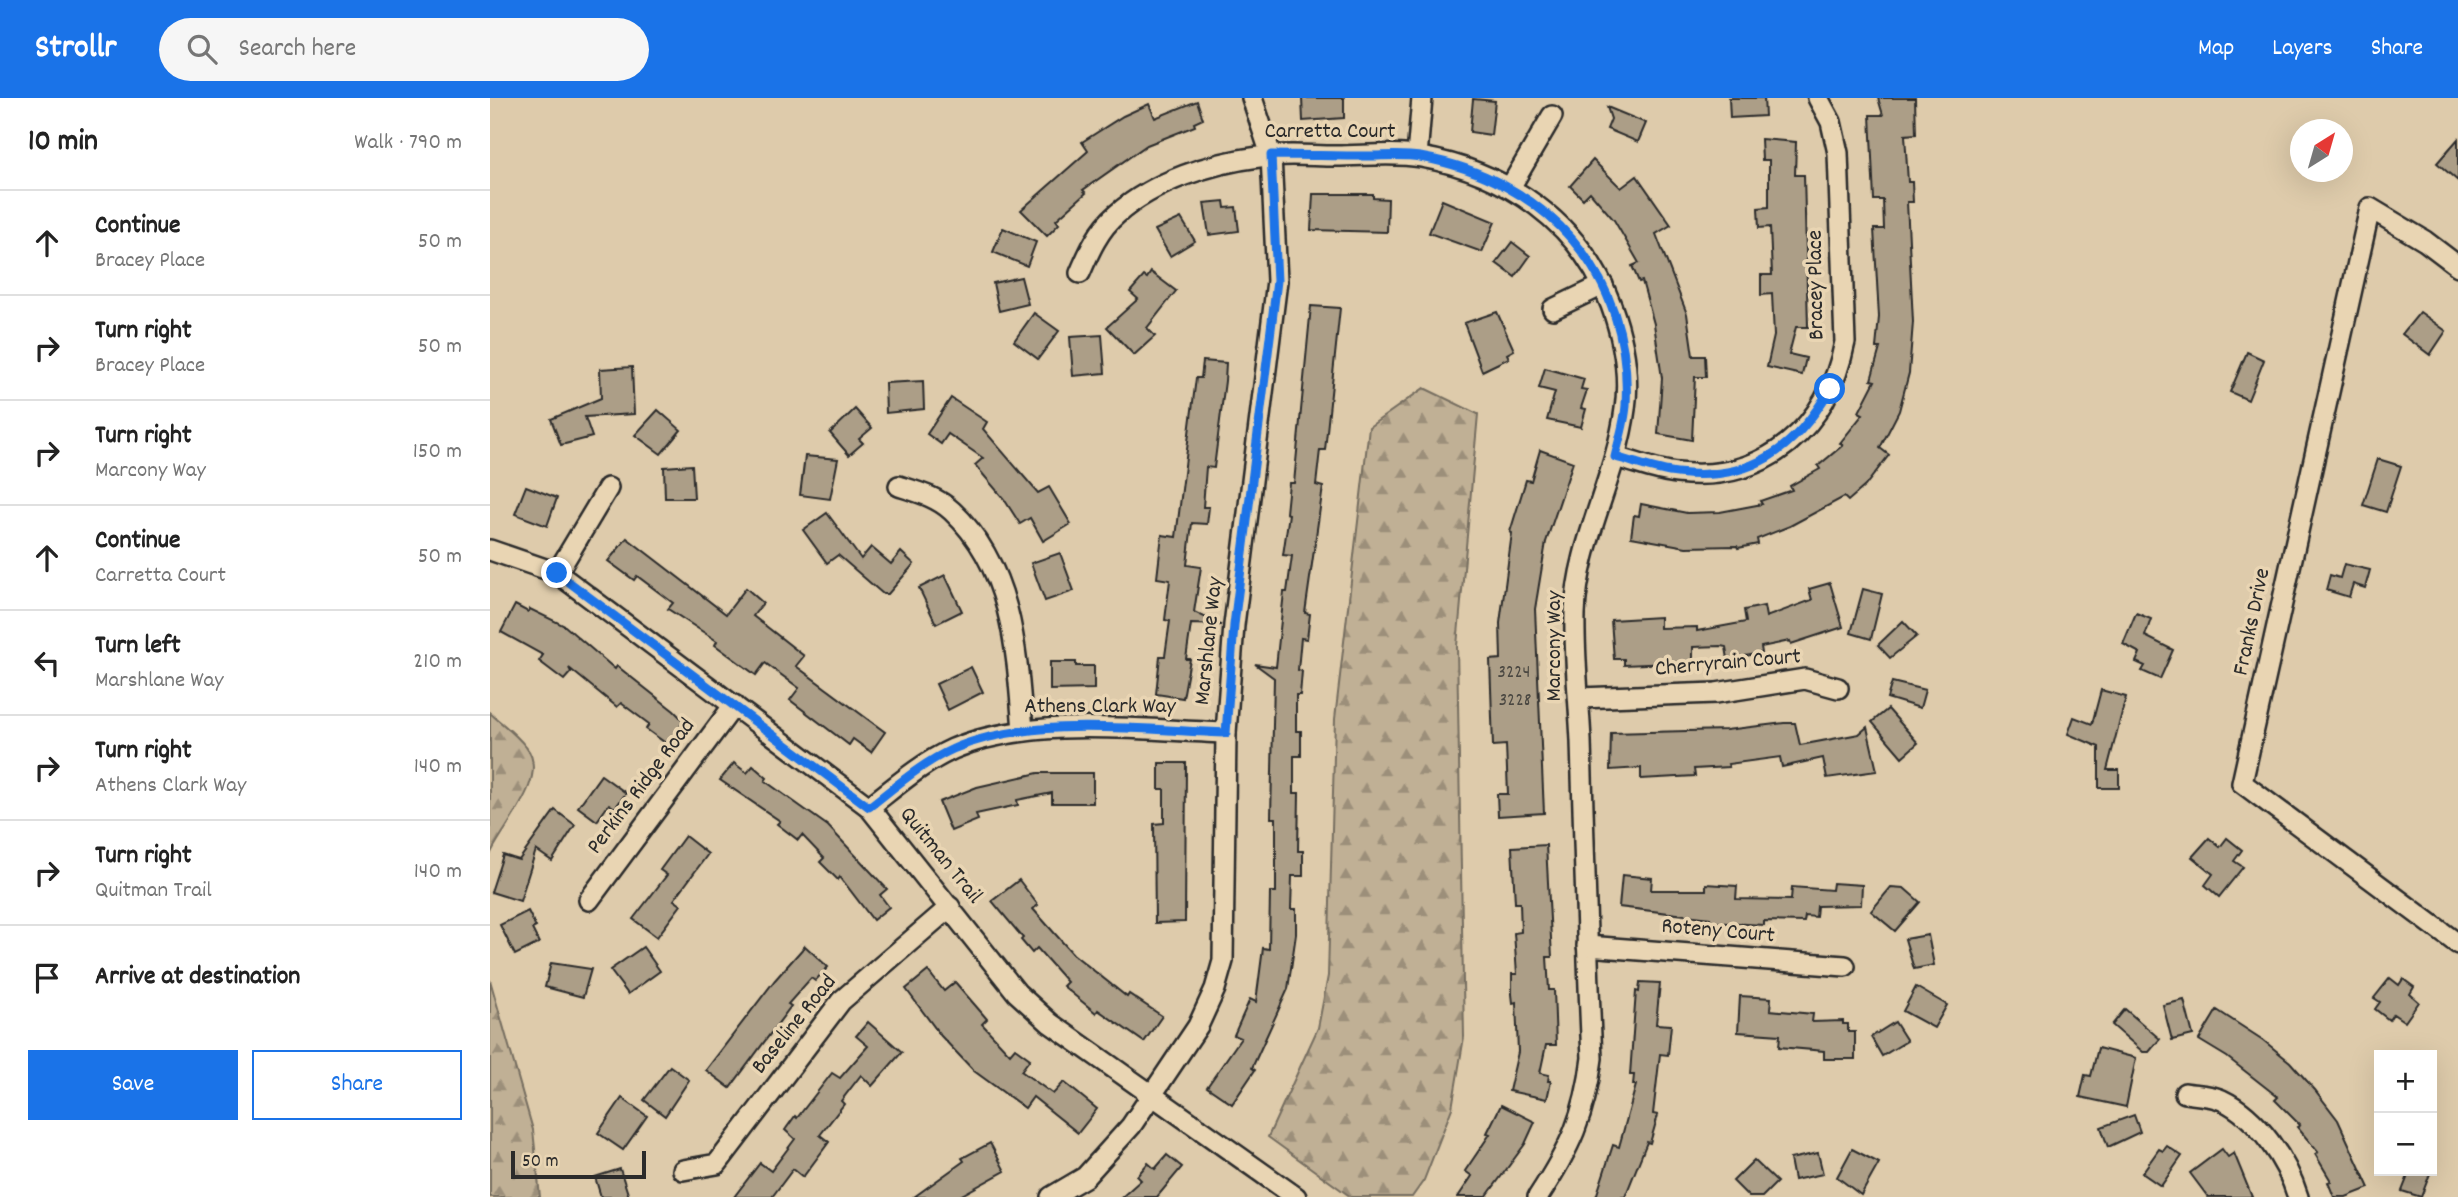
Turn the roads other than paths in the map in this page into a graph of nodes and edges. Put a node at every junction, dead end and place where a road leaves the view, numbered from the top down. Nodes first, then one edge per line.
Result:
1 (1252, 98) edge
2 (1422, 98) edge
3 (1818, 98) edge
4 (1552, 116) dead end
5 (1271, 155) junction
6 (1417, 156) junction
7 (1511, 186) junction
8 (2458, 266) edge
9 (1080, 273) dead end
10 (1603, 285) junction
11 (1553, 309) dead end
12 (1615, 457) junction
13 (899, 486) dead end
14 (608, 488) dead end
15 (490, 550) edge
16 (557, 573) junction
17 (1838, 688) dead end
18 (1579, 698) junction
19 (734, 705) junction
20 (1023, 730) junction
21 (1226, 733) junction
22 (869, 807) junction
23 (589, 900) dead end
24 (950, 907) junction
25 (2458, 944) edge
26 (1587, 946) junction
27 (1845, 966) dead end
28 (2185, 1093) dead end
29 (1151, 1095) junction
30 (683, 1170) dead end
31 (1051, 1197) edge
32 (1296, 1197) edge
33 (1538, 1197) edge
34 (2298, 1197) edge

1 - 5 street, Marshlane Way
2 - 6 street
3 - 12 street, Bracey Place
4 - 7 street
5 - 6 street, Carretta Court
5 - 9 street, Carretta Court
5 - 21 street, Marshlane Way
6 - 7 street, Marcony Way
7 - 10 street, Marcony Way
8 - 25 street, Franks Drive
10 - 11 street
10 - 12 street, Marcony Way
12 - 18 street, Marcony Way
13 - 20 street
14 - 16 street
15 - 16 street, Quitman Trail
16 - 19 street, Quitman Trail
17 - 18 street, Cherryrain Court
18 - 26 street, Marcony Way
19 - 22 street, Quitman Trail
19 - 23 street, Perkins Ridge Road
20 - 21 street, Athens Clark Way
20 - 22 street, Athens Clark Way
21 - 29 street, Marshlane Way
22 - 24 street, Quitman Trail
24 - 29 street, Quitman Trail
24 - 30 street, Baseline Road
26 - 27 street, Roteny Court
26 - 33 street, Marcony Way
28 - 34 street
29 - 31 street, Marshlane Way
29 - 32 street, Quitman Trail

